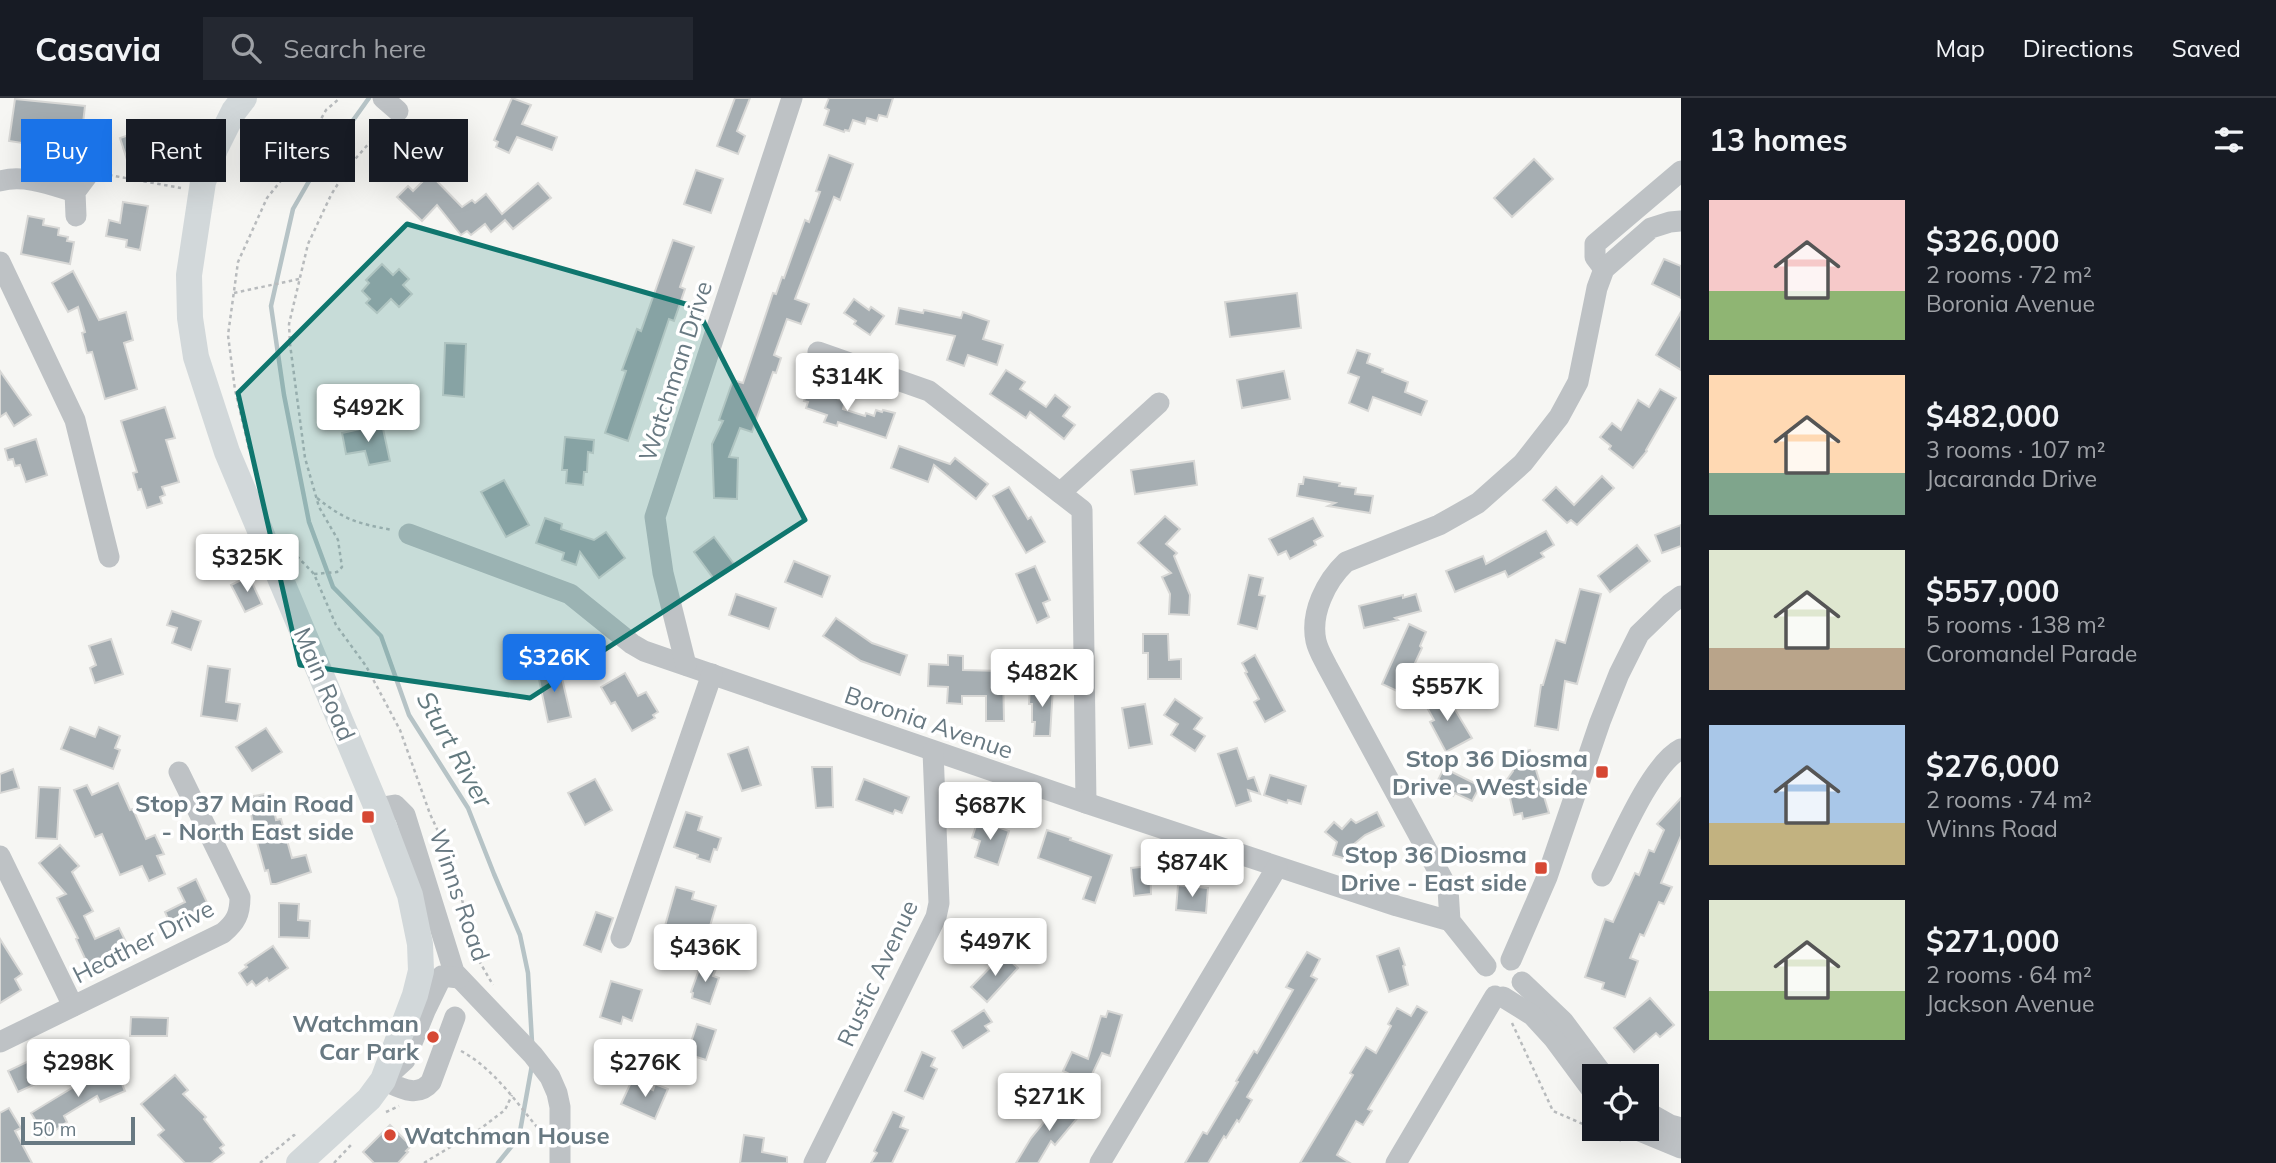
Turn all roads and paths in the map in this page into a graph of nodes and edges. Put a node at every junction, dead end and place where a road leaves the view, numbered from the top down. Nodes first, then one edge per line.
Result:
1 (340, 98) edge
2 (792, 98) edge
3 (234, 102) edge
4 (390, 105) edge
5 (1681, 171) edge
6 (112, 174) edge
7 (0, 181) edge
8 (82, 182) edge
9 (75, 192) junction
10 (201, 192) junction
11 (76, 216) dead end
12 (1681, 221) edge
13 (0, 262) edge
14 (1604, 269) junction
15 (299, 279) junction
16 (233, 293) junction
17 (818, 352) dead end
18 (1159, 403) dead end
19 (250, 450) dead end
20 (1060, 493) junction
21 (317, 498) junction
22 (409, 534) joint
23 (288, 545) dead end
24 (109, 557) dead end
25 (314, 574) junction
26 (1681, 596) edge
27 (686, 665) junction
28 (712, 674) junction
29 (1681, 749) edge
30 (933, 751) junction
31 (179, 772) dead end
32 (1086, 803) junction
33 (377, 808) junction
34 (0, 856) edge
35 (1277, 867) junction
36 (1602, 876) dead end
37 (1450, 921) junction
38 (621, 938) dead end
39 (1511, 960) junction
40 (1486, 966) junction
41 (459, 978) junction
42 (1522, 982) junction
43 (1494, 1002) junction
44 (73, 1006) junction
45 (493, 1014) junction
46 (455, 1017) dead end
47 (0, 1042) edge
48 (455, 1048) dead end
49 (1595, 1064) edge
50 (1582, 1077) edge
51 (383, 1080) junction
52 (512, 1095) junction
53 (410, 1103) dead end
54 (382, 1113) dead end
55 (1659, 1119) edge
56 (1582, 1120) edge
57 (1681, 1128) edge
58 (544, 1135) dead end
59 (1651, 1141) edge
60 (353, 1143) dead end
61 (1681, 1148) edge
62 (299, 1163) edge
63 (334, 1163) edge
64 (424, 1163) edge
65 (560, 1163) edge
66 (814, 1163) edge
67 (1100, 1163) edge
68 (1396, 1163) edge

1 - 16 path
2 - 27 street, Watchman Drive
3 - 10 main road, Main Road
4 - 15 path
5 - 14 street
6 - 10 path
7 - 9 street
8 - 9 street
9 - 11 street
10 - 33 main road, Main Road
12 - 14 street
13 - 24 street
14 - 37 street
15 - 16 path
15 - 21 path
16 - 19 path
17 - 20 street
18 - 20 street
20 - 32 street
21 - 22 path
21 - 25 path
22 - 27 street, Boronia Avenue
23 - 25 path
25 - 45 path
26 - 39 street
27 - 28 street, Boronia Avenue
28 - 30 street, Boronia Avenue
28 - 38 street
29 - 36 street
30 - 32 street, Boronia Avenue
30 - 66 street, Rustic Avenue
31 - 44 street, Heather Drive
32 - 35 street, Boronia Avenue
33 - 41 street, Winns Road
33 - 51 main road, Main Road
34 - 44 street
35 - 37 street, Boronia Avenue
35 - 67 street
37 - 40 street
39 - 40 street
39 - 42 street
40 - 43 street
41 - 45 street, Winns Road
41 - 51 street
42 - 43 street
42 - 49 street
43 - 50 street
43 - 56 path
43 - 68 street
44 - 47 street, Heather Drive
45 - 65 street, Winns Road
46 - 51 street
48 - 52 path
51 - 62 main road, Main Road
52 - 58 path
52 - 64 path
53 - 54 path
55 - 57 street
59 - 61 street
60 - 63 path

